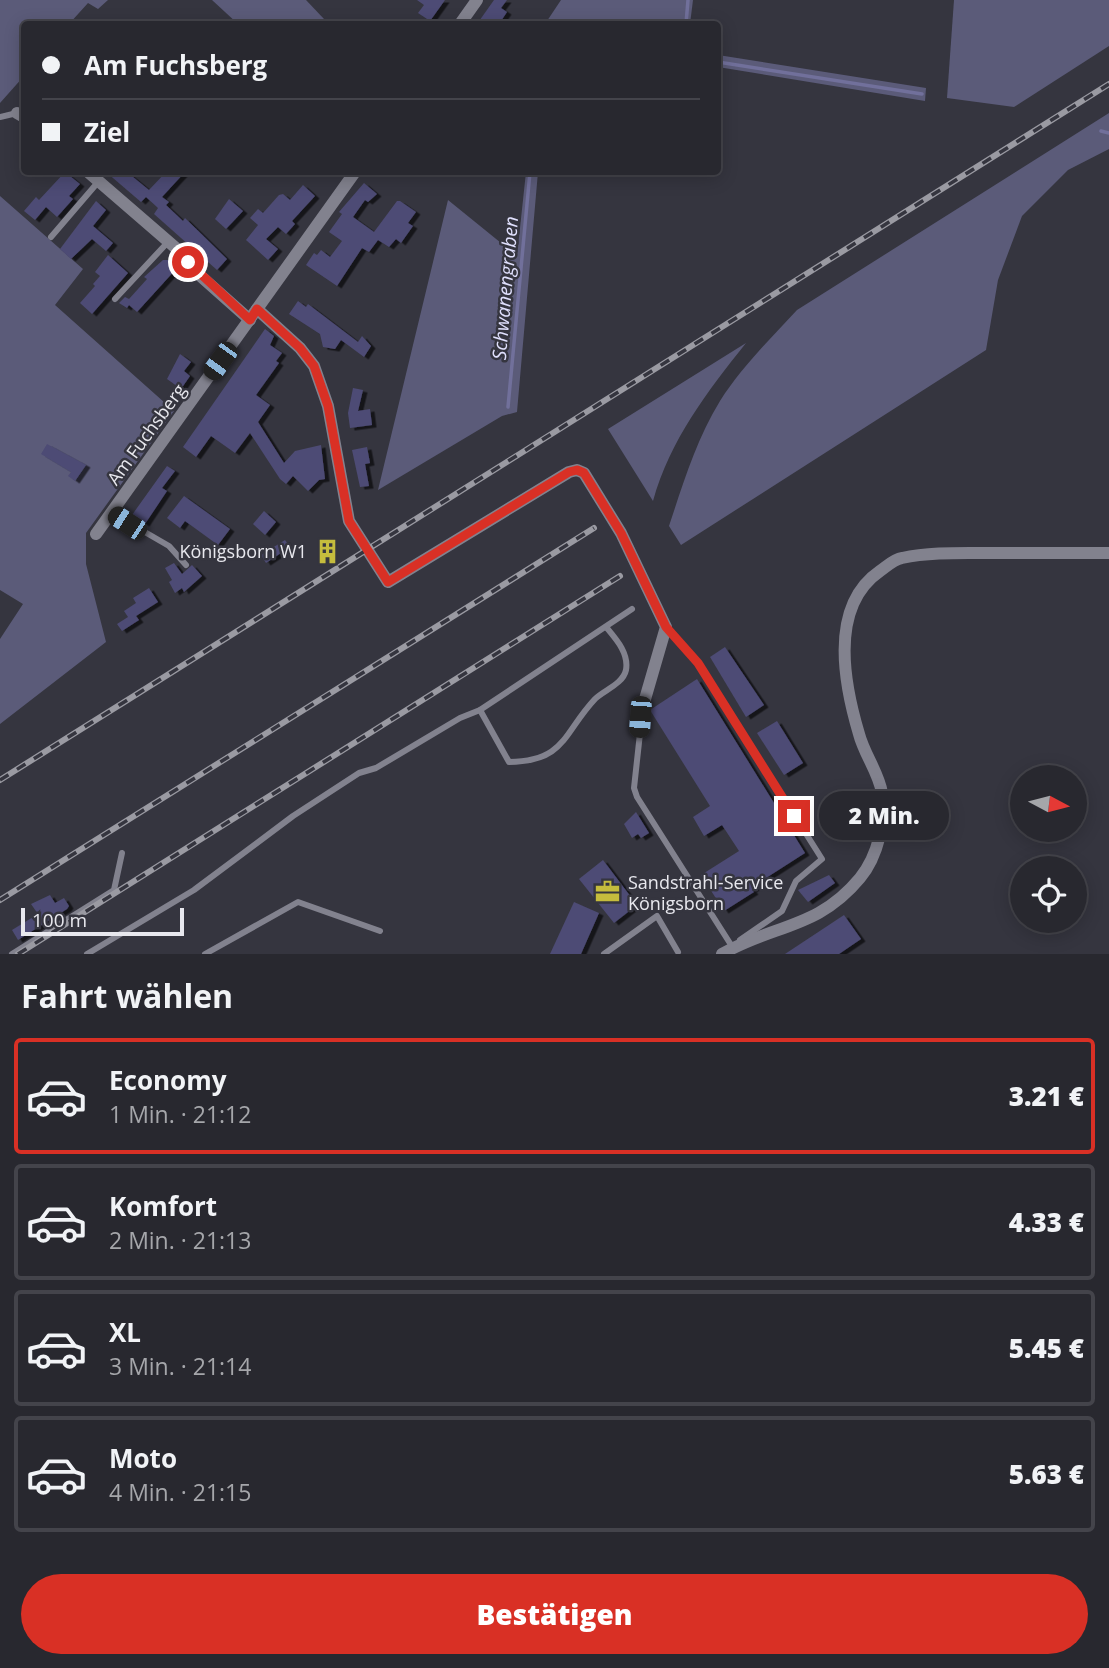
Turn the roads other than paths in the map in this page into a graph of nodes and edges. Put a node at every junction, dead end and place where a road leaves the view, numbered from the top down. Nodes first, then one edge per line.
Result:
1 (477, 0) edge
2 (462, 21) edge
3 (20, 115) edge
4 (0, 117) edge
5 (92, 175) edge
6 (353, 175) edge
7 (100, 181) junction
8 (51, 237) dead end
9 (168, 242) junction
10 (115, 299) dead end
11 (253, 314) junction
12 (111, 512) junction
13 (96, 534) dead end
14 (1109, 553) edge
15 (186, 565) dead end
16 (632, 609) dead end
17 (606, 627) junction
18 (666, 627) junction
19 (643, 706) joint
20 (480, 710) junction
21 (122, 853) dead end
22 (380, 931) dead end
23 (727, 951) edge
24 (678, 952) edge
25 (12, 954) edge
26 (87, 954) edge
27 (205, 954) edge
28 (604, 954) edge

1 - 2 street
3 - 4 lane
5 - 7 street
6 - 11 street, Am Fuchsberg
7 - 8 lane
7 - 9 street
9 - 10 lane
9 - 11 street
11 - 12 street, Am Fuchsberg
11 - 18 street
12 - 13 street, Am Fuchsberg
12 - 15 lane
14 - 23 street
16 - 17 lane
17 - 20 lane
17 - 20 lane
18 - 19 street
18 - 23 lane
19 - 23 lane
20 - 26 lane
21 - 25 lane
22 - 27 lane
24 - 28 lane

